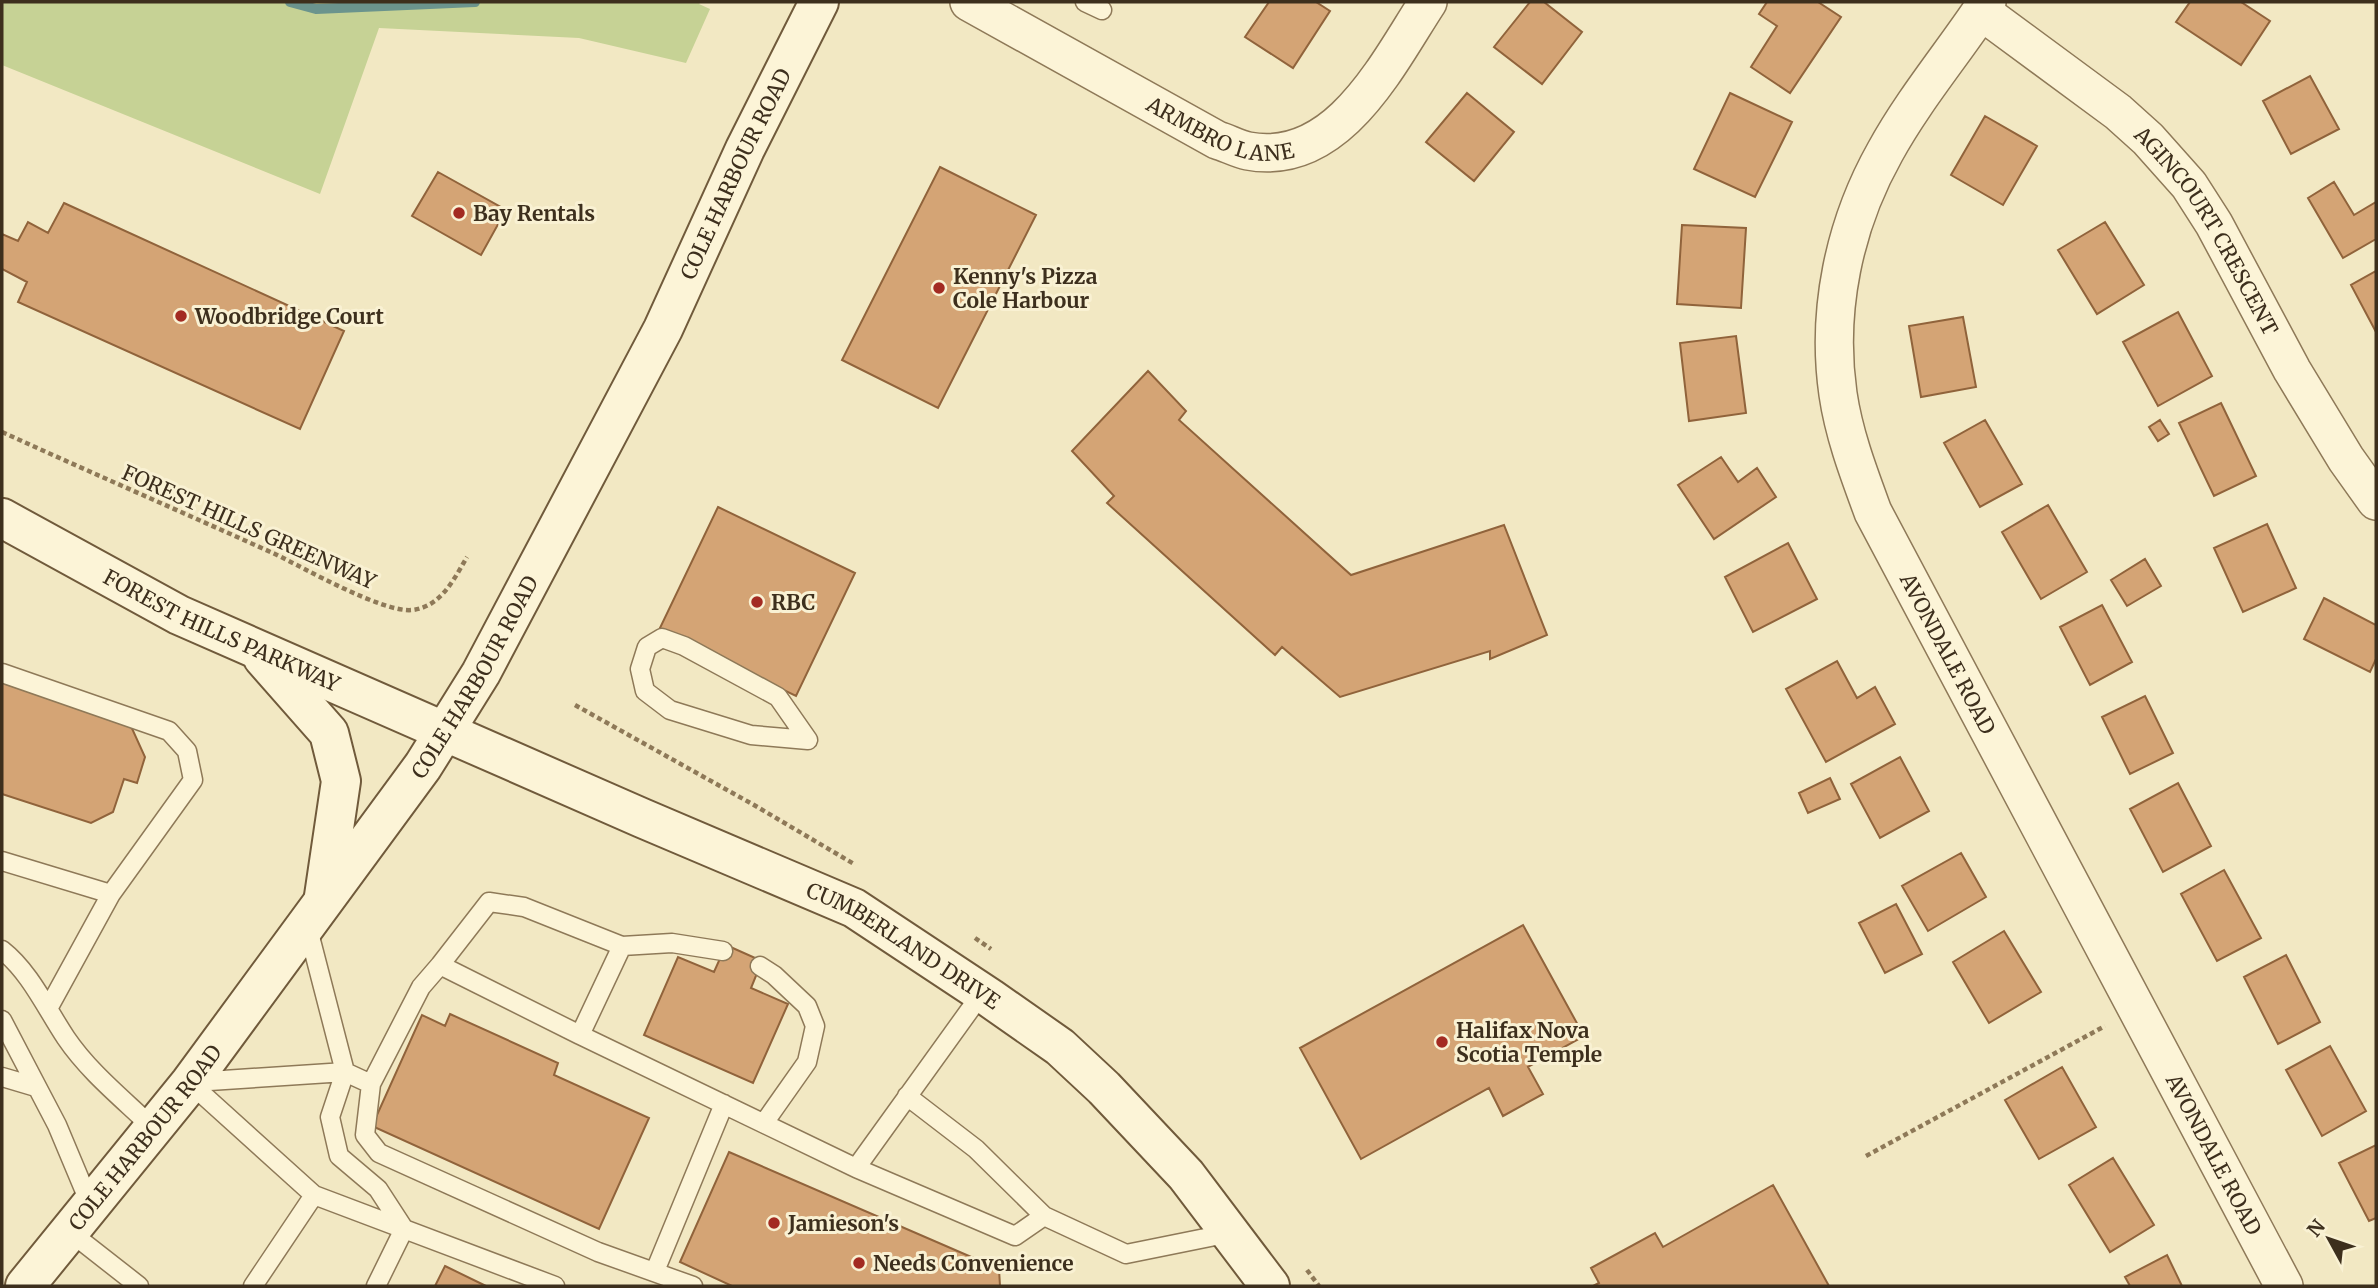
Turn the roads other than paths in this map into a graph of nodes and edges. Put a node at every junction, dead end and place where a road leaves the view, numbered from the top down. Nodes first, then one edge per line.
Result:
1 (819, 2) edge
2 (969, 2) edge
3 (1085, 2) edge
4 (1428, 2) edge
5 (1984, 6) edge
6 (1102, 10) dead end
7 (2376, 501) edge
8 (2, 518) edge
9 (254, 649) junction
10 (2, 673) edge
11 (445, 731) junction
12 (808, 740) joint
13 (2, 861) edge
14 (111, 894) junction
15 (315, 911) junction
16 (622, 946) junction
17 (2, 950) edge
18 (723, 951) dead end
19 (440, 965) junction
20 (760, 966) dead end
21 (982, 993) junction
22 (49, 1007) junction
23 (2, 1020) edge
24 (580, 1035) junction
25 (345, 1072) junction
26 (2, 1077) edge
27 (190, 1083) junction
28 (371, 1084) junction
29 (36, 1087) junction
30 (907, 1096) junction
31 (724, 1104) junction
32 (764, 1124) junction
33 (153, 1128) junction
34 (856, 1168) junction
35 (314, 1195) junction
36 (1044, 1216) junction
37 (80, 1219) junction
38 (404, 1229) junction
39 (1230, 1233) junction
40 (654, 1271) junction
41 (25, 1286) edge
42 (139, 1286) edge
43 (253, 1286) edge
44 (376, 1286) edge
45 (555, 1286) edge
46 (693, 1286) edge
47 (1270, 1286) edge
48 (2284, 1286) edge

1 - 11 main road, COLE HARBOUR ROAD
2 - 4 street, ARMBRO LANE
3 - 6 lane
5 - 7 street, AGINCOURT CRESCENT
5 - 48 street, AVONDALE ROAD
8 - 9 main road, FOREST HILLS PARKWAY
9 - 11 main road, FOREST HILLS PARKWAY
9 - 15 main road
10 - 14 lane
11 - 15 main road, COLE HARBOUR ROAD
11 - 21 main road, CUMBERLAND DRIVE
12 - 12 lane
13 - 14 lane
14 - 22 lane
15 - 25 lane
15 - 27 main road, COLE HARBOUR ROAD
16 - 18 lane
16 - 19 lane
16 - 24 lane
17 - 22 lane
19 - 24 lane
19 - 28 lane
20 - 32 lane
21 - 30 lane
21 - 39 main road, CUMBERLAND DRIVE
22 - 33 lane
23 - 29 lane
24 - 31 lane
25 - 27 lane
25 - 28 lane
25 - 38 lane
26 - 29 lane
27 - 33 main road, COLE HARBOUR ROAD
27 - 35 lane
28 - 40 lane
29 - 37 lane
30 - 34 lane
30 - 36 lane
31 - 32 lane
31 - 40 lane
32 - 34 lane
33 - 37 main road, COLE HARBOUR ROAD
34 - 36 lane
35 - 38 lane
35 - 43 lane
36 - 39 lane
37 - 41 main road, COLE HARBOUR ROAD
37 - 42 lane
38 - 44 lane
38 - 45 lane
39 - 47 main road, CUMBERLAND DRIVE
40 - 46 lane

